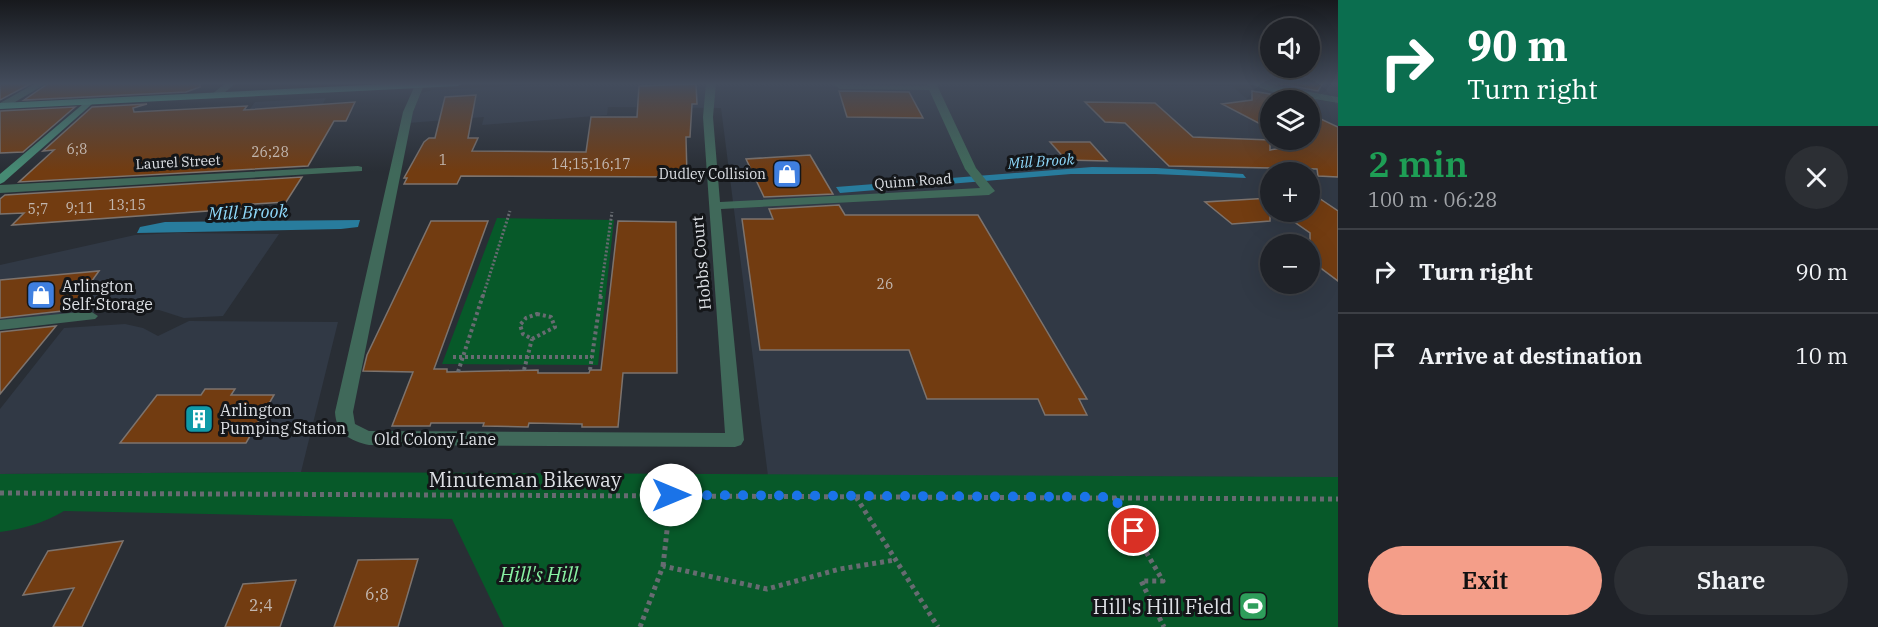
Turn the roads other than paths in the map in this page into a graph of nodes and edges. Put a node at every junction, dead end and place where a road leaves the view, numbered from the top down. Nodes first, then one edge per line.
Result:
1 (77, 112) edge
2 (408, 112) edge
3 (708, 112) edge
4 (945, 112) edge
5 (358, 169) dead end
6 (0, 180) edge
7 (0, 189) edge
8 (714, 206) junction
9 (90, 316) dead end
10 (0, 325) edge
11 (735, 440) joint

1 - 6 main road
2 - 11 street, Old Colony Lane
3 - 8 street, Hobbs Court
4 - 8 street, Quinn Road
5 - 7 street, Laurel Street
8 - 11 street, Hobbs Court
9 - 10 street

